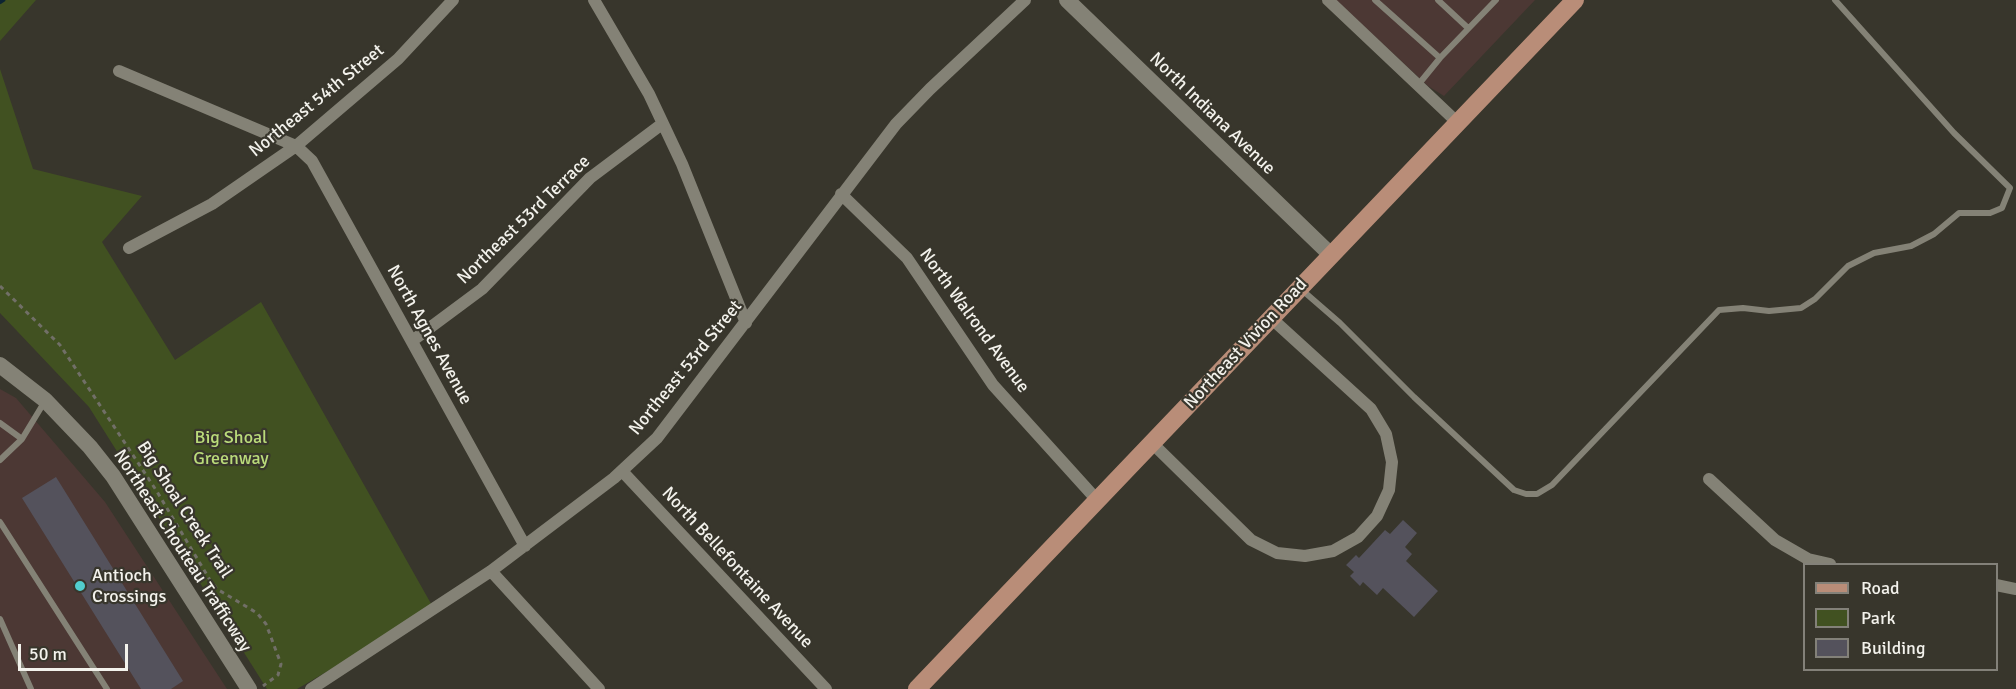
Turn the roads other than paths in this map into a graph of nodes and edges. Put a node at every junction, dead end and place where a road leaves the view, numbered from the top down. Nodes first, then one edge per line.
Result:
1 (453, 0) edge
2 (594, 0) edge
3 (1025, 0) edge
4 (1067, 0) edge
5 (1328, 0) edge
6 (1375, 0) edge
7 (1438, 0) edge
8 (1496, 0) edge
9 (1575, 0) edge
10 (1834, 0) edge
11 (1468, 28) junction
12 (1440, 58) junction
13 (119, 71) dead end
14 (1418, 85) junction
15 (1458, 123) junction
16 (662, 124) junction
17 (296, 146) junction
18 (841, 194) junction
19 (129, 248) dead end
20 (1331, 255) junction
21 (1299, 288) junction
22 (1271, 318) junction
23 (746, 323) junction
24 (412, 341) junction
25 (0, 365) edge
26 (45, 400) junction
27 (0, 423) edge
28 (22, 439) junction
29 (1152, 443) junction
30 (0, 460) edge
31 (622, 471) junction
32 (1709, 480) dead end
33 (1097, 500) junction
34 (0, 522) edge
35 (525, 546) junction
36 (1826, 563) edge
37 (491, 572) junction
38 (1998, 585) edge
39 (2016, 589) edge
40 (0, 619) edge
41 (256, 688) edge
42 (31, 689) edge
43 (106, 689) edge
44 (311, 689) edge
45 (599, 689) edge
46 (826, 689) edge
47 (917, 689) edge

1 - 17 street, Northeast 54th Street
2 - 16 street
3 - 18 street, Northeast 53rd Street
4 - 20 main road, North Indiana Avenue
5 - 14 street
6 - 12 lane
7 - 11 lane
8 - 11 lane
9 - 15 main road, Northeast Vivion Road
10 - 21 lane
11 - 12 lane
12 - 14 lane
13 - 17 street
14 - 15 street
15 - 20 main road, Northeast Vivion Road
16 - 23 street
16 - 24 street, Northeast 53rd Terrace
17 - 19 street, Northeast 54th Street
17 - 24 street, North Agnes Avenue
18 - 23 street, Northeast 53rd Street
18 - 33 street, North Walrond Avenue
20 - 21 main road, Northeast Vivion Road
21 - 22 main road, Northeast Vivion Road
22 - 29 main road, Northeast Vivion Road
22 - 29 street
23 - 31 street, Northeast 53rd Street
24 - 35 street, North Agnes Avenue
25 - 26 main road, Northeast Chouteau Trafficway
26 - 28 lane
26 - 41 main road, Northeast Chouteau Trafficway
27 - 28 lane
28 - 30 lane
29 - 33 main road, Northeast Vivion Road
31 - 35 street, Northeast 53rd Street
31 - 46 street, North Bellefontaine Avenue
32 - 36 street
33 - 47 main road, Northeast Vivion Road
34 - 43 lane
35 - 37 street, Northeast 53rd Street
37 - 44 street, Northeast 53rd Street
37 - 45 street
38 - 39 street
40 - 42 lane

